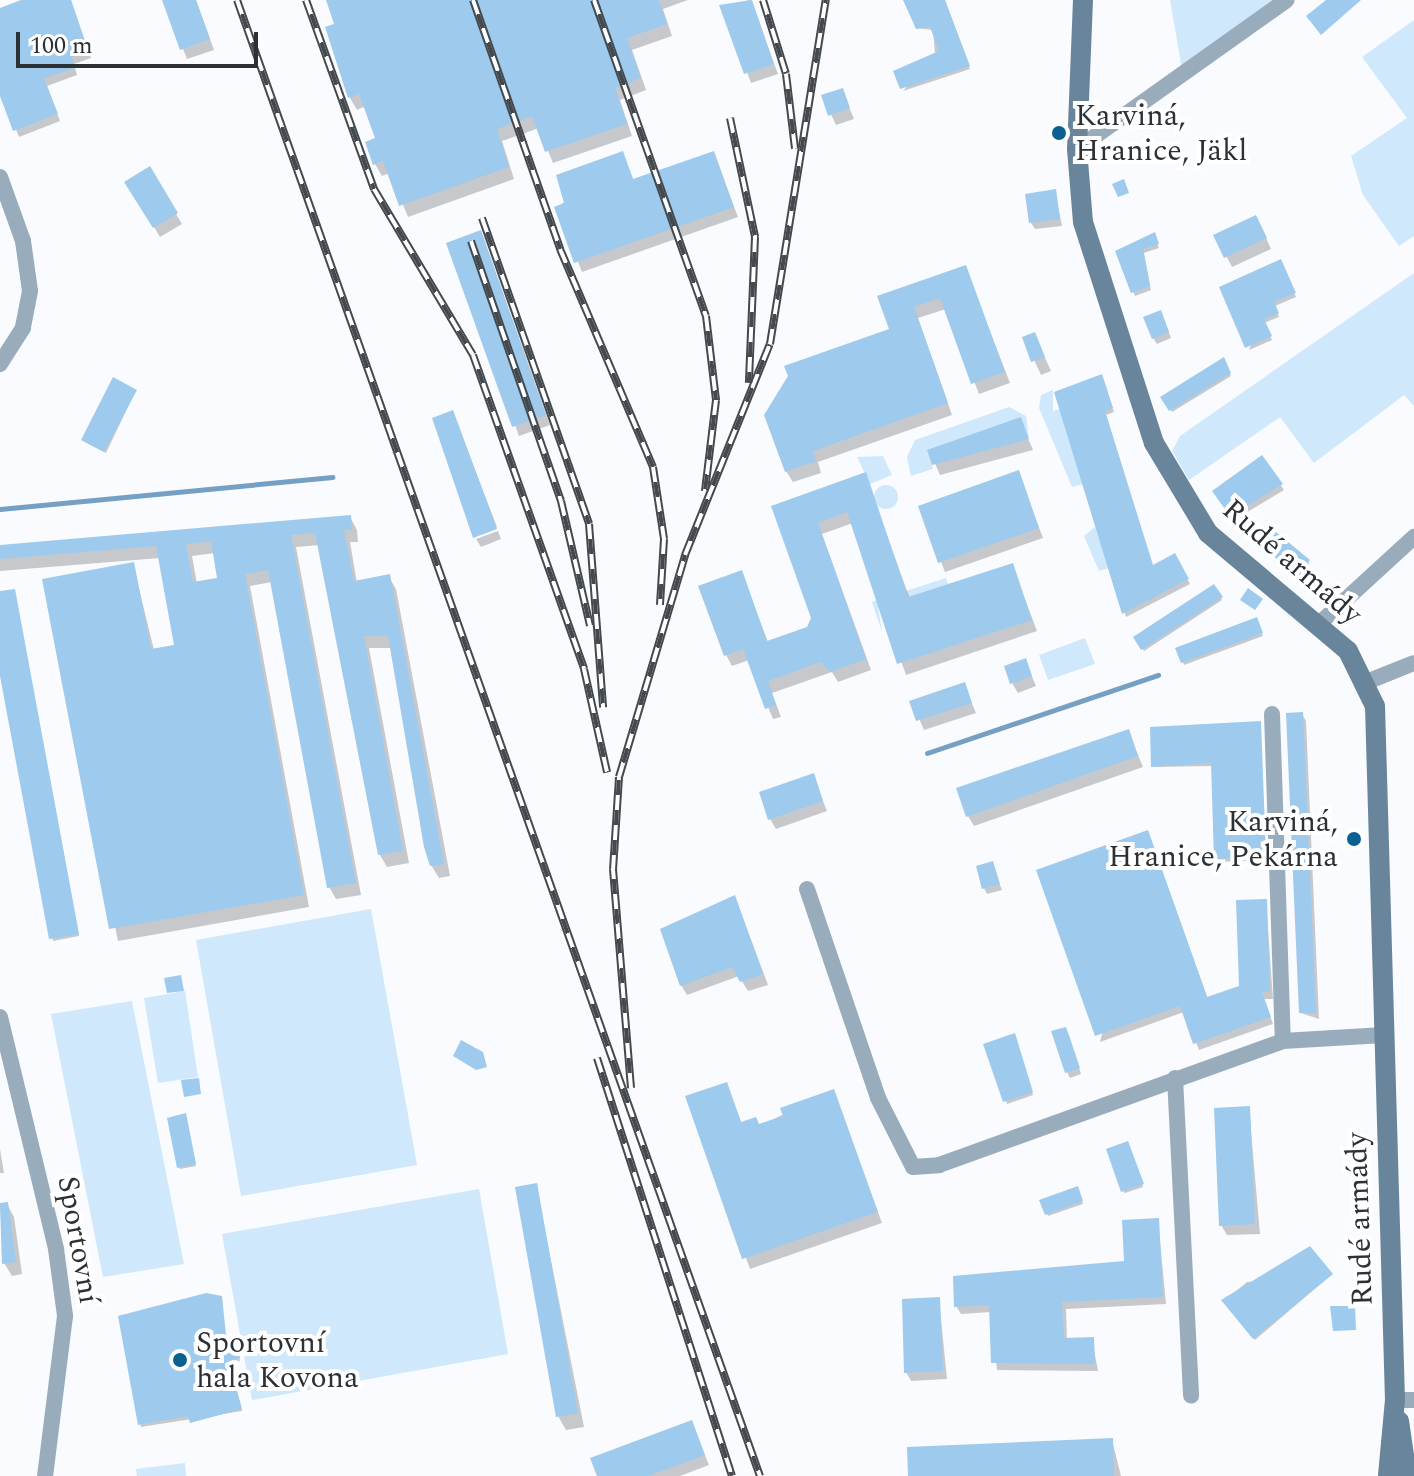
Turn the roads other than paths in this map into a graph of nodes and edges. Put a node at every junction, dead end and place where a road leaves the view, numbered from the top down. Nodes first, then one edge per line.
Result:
1 (1083, 0) edge
2 (1287, 0) edge
3 (1077, 149) junction
4 (0, 177) edge
5 (0, 364) edge
6 (1414, 537) edge
7 (1319, 624) junction
8 (1414, 663) edge
9 (1369, 681) junction
10 (1272, 714) dead end
11 (807, 889) dead end
12 (0, 1017) edge
13 (1384, 1035) junction
14 (1283, 1041) junction
15 (1175, 1078) junction
16 (1191, 1396) dead end
17 (1404, 1400) edge
18 (45, 1476) edge
19 (1388, 1476) edge
20 (1407, 1476) edge

1 - 3 main road, Rudé armády
2 - 3 street
3 - 7 main road, Rudé armády
4 - 5 street
6 - 7 street
7 - 9 main road, Rudé armády
8 - 9 street
9 - 13 main road, Rudé armády
10 - 14 street
11 - 15 street
12 - 18 street, Sportovní
13 - 14 street
13 - 17 main road, Rudé armády
14 - 15 street
15 - 16 street
17 - 19 main road, Rudé armády
17 - 20 main road, Rudé armády

